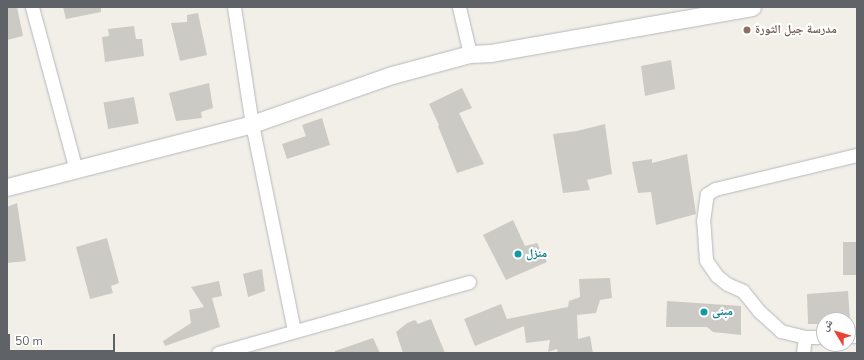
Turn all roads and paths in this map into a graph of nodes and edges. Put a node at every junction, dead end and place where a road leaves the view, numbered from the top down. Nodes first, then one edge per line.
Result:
1 (32, 7) edge
2 (234, 7) edge
3 (459, 7) edge
4 (752, 7) edge
5 (470, 54) junction
6 (252, 124) junction
7 (857, 155) edge
8 (76, 170) junction
9 (7, 187) edge
10 (469, 282) dead end
11 (294, 330) junction
12 (806, 337) junction
13 (816, 337) edge
14 (218, 353) edge
15 (802, 353) edge

1 - 8 street
2 - 6 street
3 - 5 street
4 - 5 street
5 - 6 street
6 - 8 street
6 - 11 street
7 - 12 street
8 - 9 street
10 - 11 street
11 - 14 street
12 - 13 street
12 - 15 street

